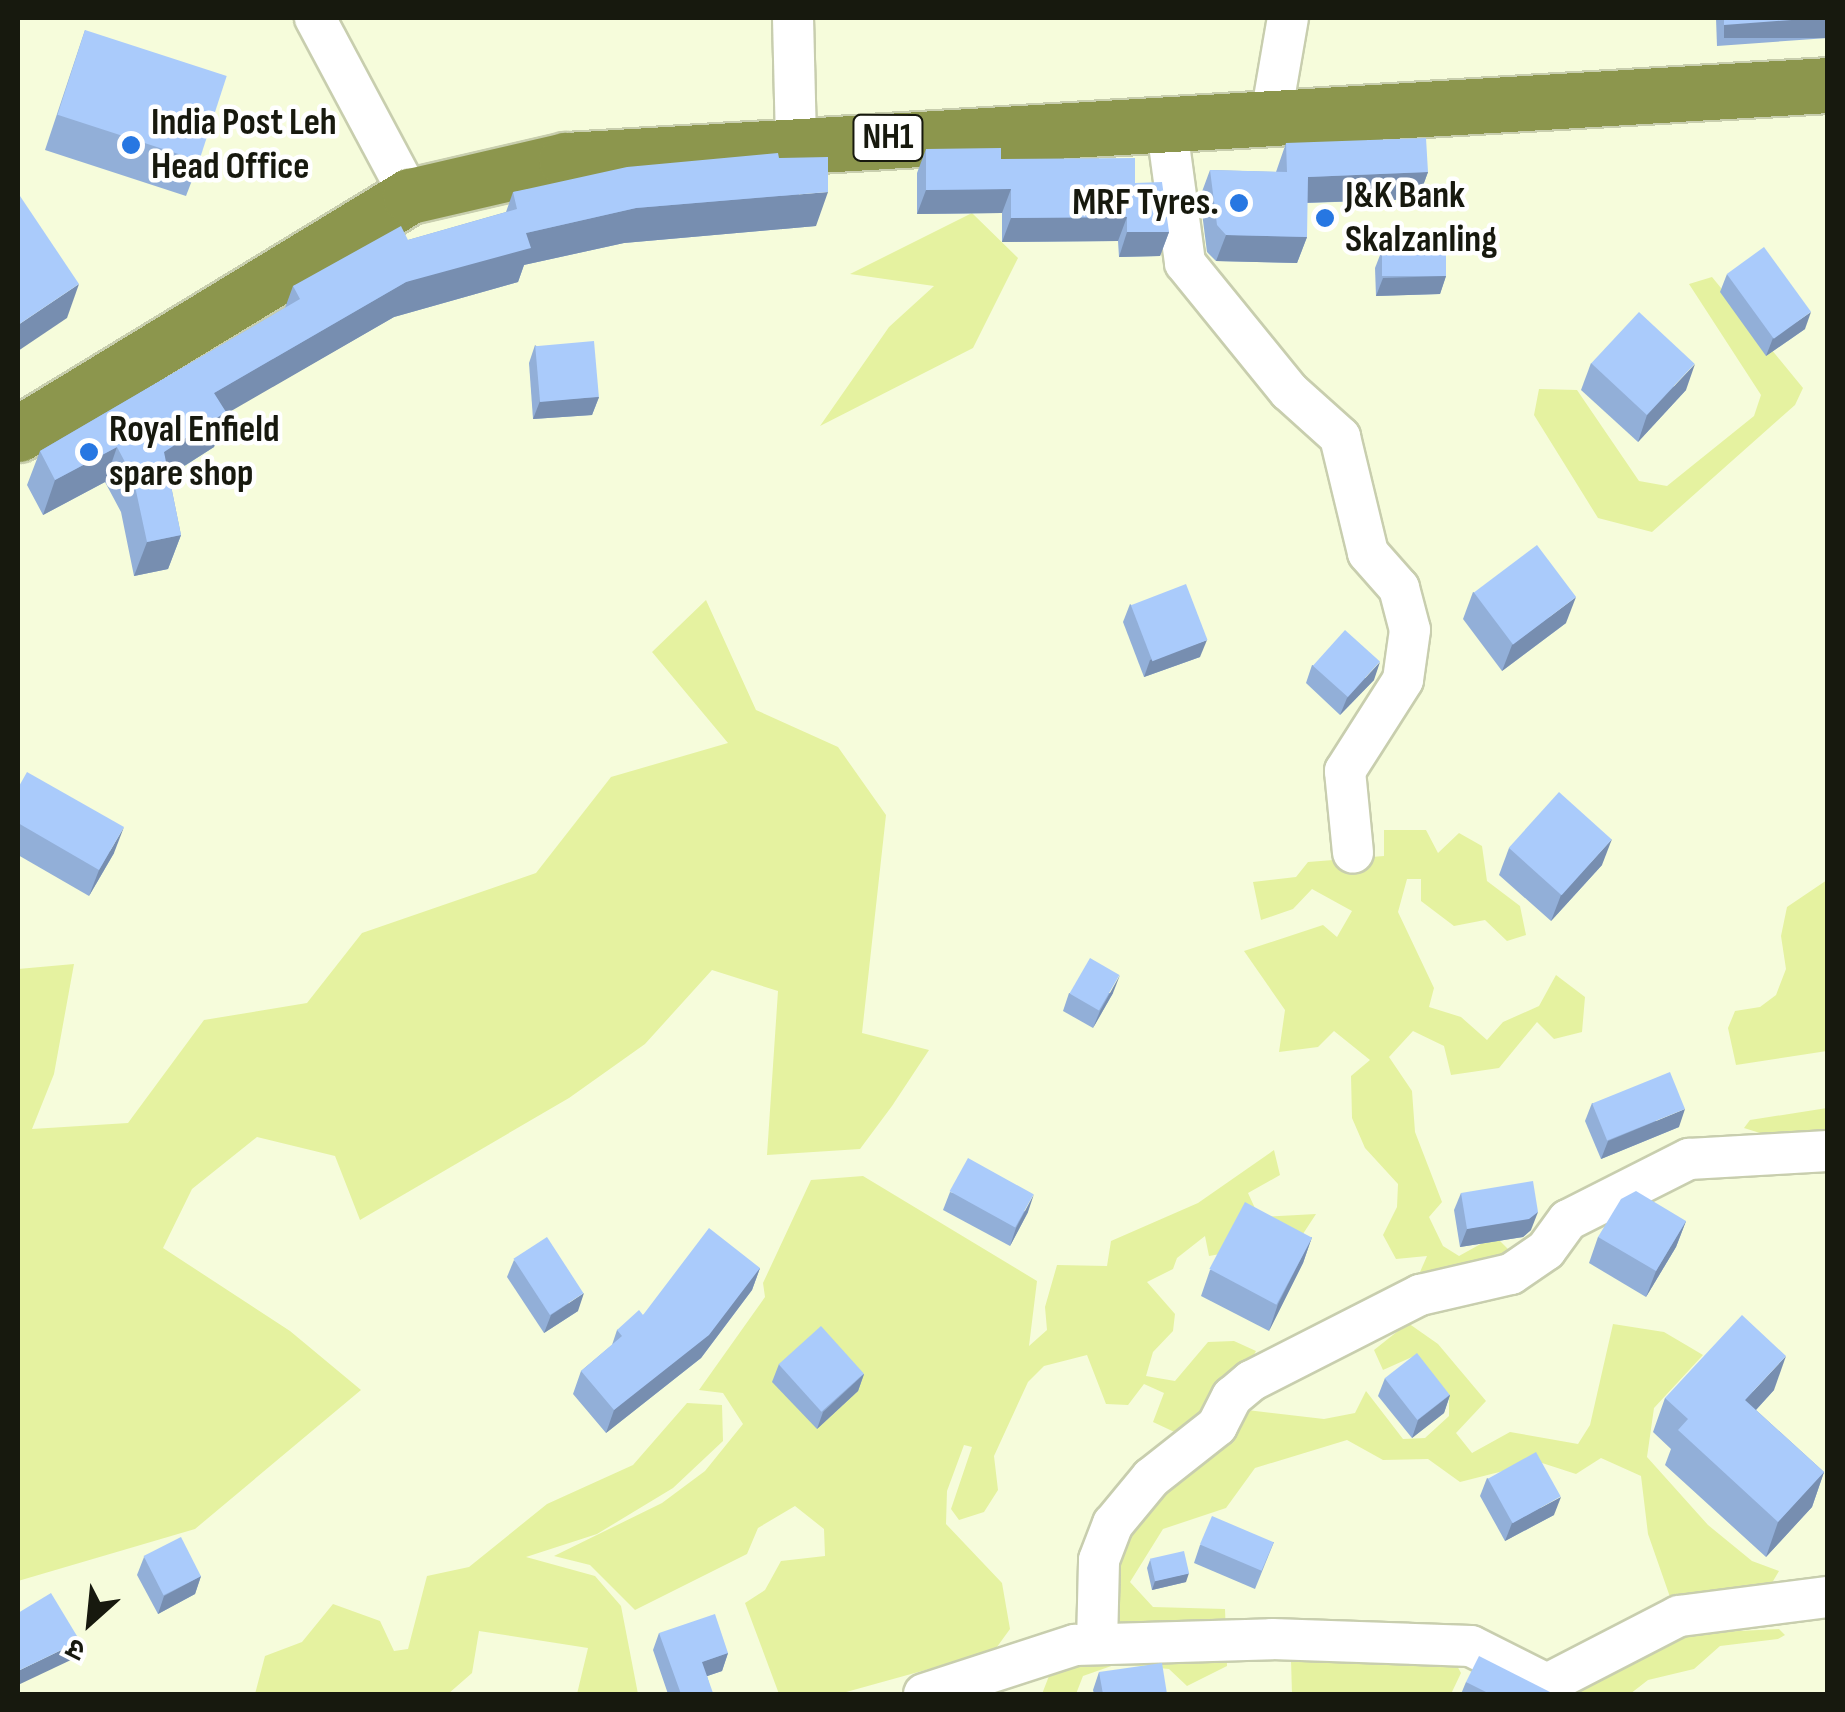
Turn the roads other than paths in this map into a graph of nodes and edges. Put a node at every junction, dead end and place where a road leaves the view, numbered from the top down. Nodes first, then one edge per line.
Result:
1 (315, 18) edge
2 (793, 18) edge
3 (1288, 18) edge
4 (1828, 85) edge
5 (1271, 116) junction
6 (1166, 122) junction
7 (796, 143) junction
8 (410, 196) junction
9 (18, 434) edge
10 (1353, 853) dead end
11 (1828, 1151) edge
12 (1828, 1597) edge
13 (1097, 1644) junction
14 (924, 1694) edge

1 - 8 street
2 - 7 street
3 - 5 street
4 - 5 highway, NH1
5 - 6 highway, NH1
6 - 7 highway, NH1
6 - 10 street
7 - 8 highway, NH1
8 - 9 highway, NH1
11 - 13 street
12 - 13 street
13 - 14 street

